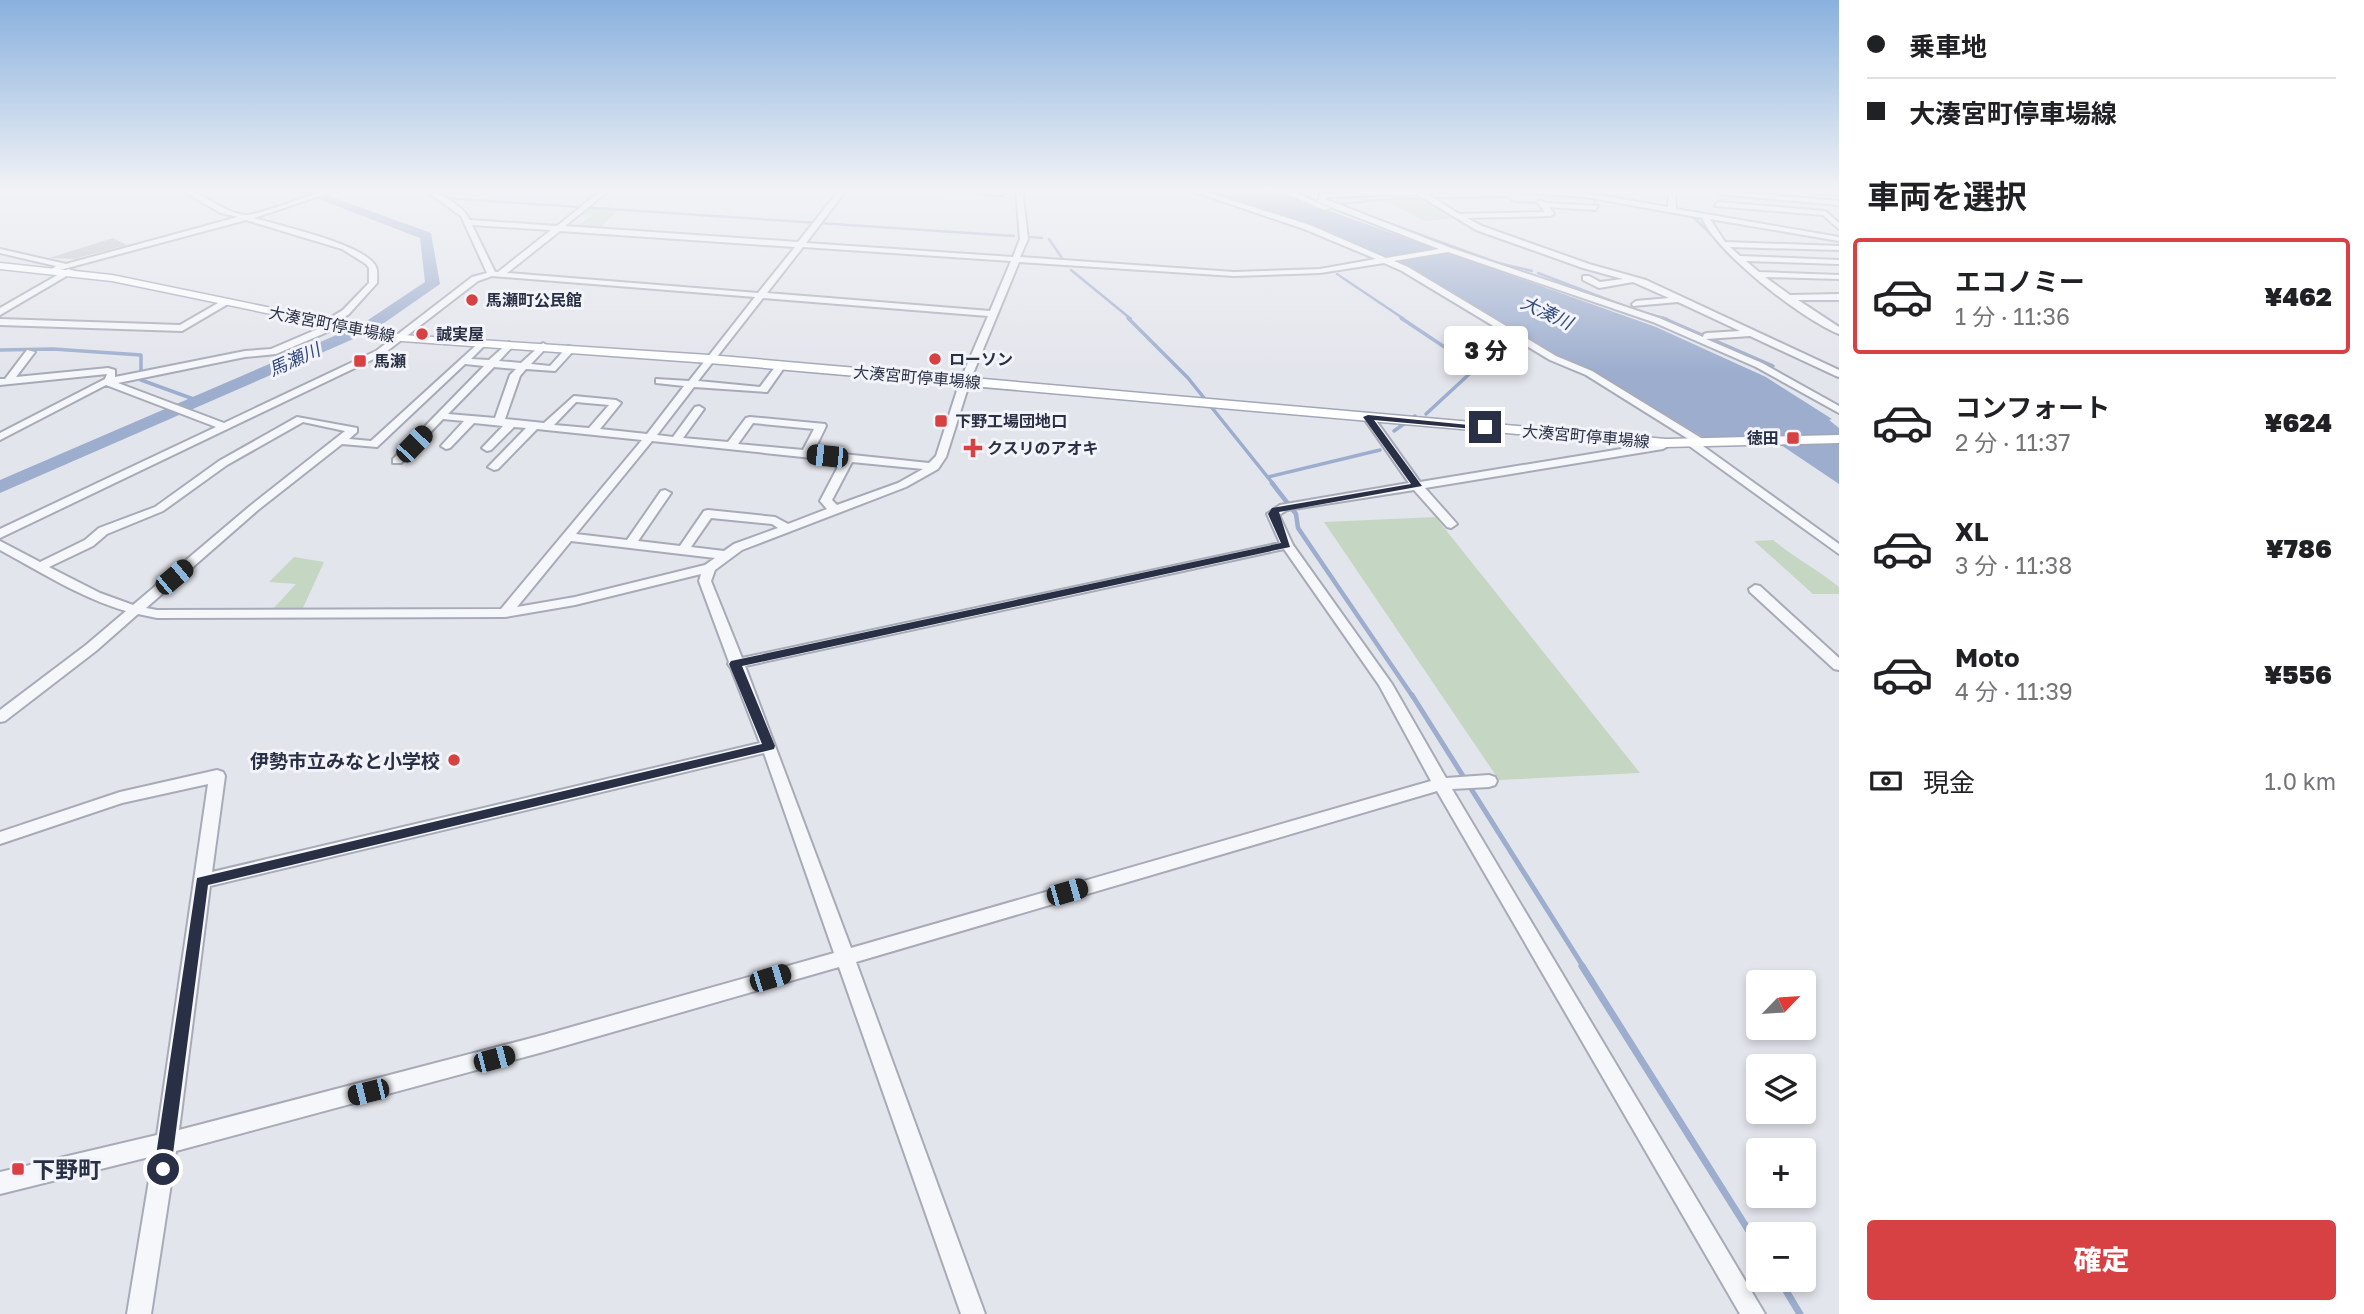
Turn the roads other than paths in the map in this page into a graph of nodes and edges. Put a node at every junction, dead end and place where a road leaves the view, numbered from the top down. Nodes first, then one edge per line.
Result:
1 (131, 250) edge
2 (351, 250) edge
3 (482, 250) edge
4 (529, 250) edge
5 (795, 250) edge
6 (871, 250) edge
7 (1020, 250) edge
8 (1363, 250) edge
9 (1542, 250) edge
10 (1730, 250) edge
11 (0, 251) edge
12 (1445, 251) joint
13 (1738, 258) junction
14 (1016, 261) junction
15 (1388, 261) junction
16 (1839, 262) edge
17 (0, 266) edge
18 (64, 269) junction
19 (1760, 274) junction
20 (495, 275) junction
21 (1839, 277) edge
22 (1586, 278) dead end
23 (1636, 279) junction
24 (760, 296) junction
25 (1839, 297) edge
26 (1788, 298) junction
27 (1828, 298) junction
28 (1681, 299) junction
29 (225, 302) junction
30 (1636, 304) dead end
31 (1839, 305) edge
32 (0, 312) edge
33 (994, 314) junction
34 (0, 322) edge
35 (332, 324) junction
36 (1839, 331) edge
37 (1753, 333) junction
38 (1707, 336) dead end
39 (402, 338) junction
40 (482, 343) junction
41 (509, 345) junction
42 (543, 346) junction
43 (571, 348) junction
44 (30, 352) dead end
45 (709, 359) junction
46 (465, 360) junction
47 (493, 362) junction
48 (525, 365) junction
49 (781, 365) junction
50 (1839, 374) edge
51 (659, 381) dead end
52 (965, 381) junction
53 (4, 382) edge
54 (109, 382) junction
55 (691, 383) junction
56 (699, 409) dead end
57 (1839, 410) edge
58 (441, 416) junction
59 (1368, 417) junction
60 (472, 419) junction
61 (504, 423) junction
62 (225, 427) junction
63 (533, 428) junction
64 (545, 428) junction
65 (591, 433) junction
66 (0, 437) edge
67 (649, 438) junction
68 (1839, 439) edge
69 (676, 440) junction
70 (341, 441) junction
71 (1666, 443) junction
72 (1697, 443) junction
73 (446, 446) dead end
74 (731, 446) junction
75 (487, 448) dead end
76 (807, 454) junction
77 (848, 458) junction
78 (397, 461) dead end
79 (494, 467) dead end
80 (934, 467) junction
81 (1417, 486) junction
82 (665, 493) dead end
83 (835, 510) junction
84 (1451, 524) dead end
85 (787, 528) junction
86 (0, 534) edge
87 (566, 537) junction
88 (630, 544) junction
89 (0, 545) edge
90 (1287, 545) junction
91 (684, 549) junction
92 (1839, 550) edge
93 (726, 555) junction
94 (41, 566) junction
95 (709, 568) junction
96 (1755, 589) dead end
97 (134, 611) junction
98 (505, 612) junction
99 (735, 664) junction
100 (1839, 666) edge
101 (0, 717) edge
102 (769, 746) junction
103 (1489, 781) dead end
104 (1441, 784) junction
105 (0, 838) edge
106 (202, 881) junction
107 (845, 956) junction
108 (166, 1144) junction
109 (0, 1183) edge
110 (139, 1314) edge
111 (973, 1314) edge
112 (1753, 1314) edge

1 - 18 street
2 - 35 street
3 - 20 street
4 - 20 street
5 - 24 street
6 - 14 street
7 - 14 street
8 - 15 street
9 - 23 street
10 - 13 street
11 - 18 street
12 - 15 street
12 - 57 street
13 - 16 street
13 - 19 street
14 - 15 street
14 - 33 street
15 - 72 street
17 - 18 main road, 大湊宮町停車場線
18 - 29 main road, 大湊宮町停車場線
18 - 32 street
19 - 21 street
19 - 26 street
20 - 24 street
20 - 39 street
22 - 23 street
23 - 28 street
24 - 33 street
24 - 45 street
25 - 27 street
26 - 27 street
26 - 36 street
27 - 31 street
28 - 30 street
28 - 37 street
29 - 34 street
29 - 35 main road, 大湊宮町停車場線
33 - 52 street
35 - 39 main road, 大湊宮町停車場線
35 - 54 street
37 - 38 street
37 - 50 street
39 - 40 main road, 大湊宮町停車場線
39 - 62 street
40 - 41 main road, 大湊宮町停車場線
40 - 46 street
41 - 42 main road, 大湊宮町停車場線
41 - 47 street
42 - 43 main road, 大湊宮町停車場線
42 - 48 street
43 - 45 main road, 大湊宮町停車場線
43 - 48 street
44 - 53 street
45 - 49 main road, 大湊宮町停車場線
45 - 55 street
46 - 47 street
46 - 70 street
47 - 48 street
47 - 58 street
48 - 61 street
49 - 52 main road, 大湊宮町停車場線
49 - 55 street
51 - 55 street
52 - 59 main road, 大湊宮町停車場線
52 - 80 street
53 - 54 street
54 - 62 street
54 - 66 street
55 - 67 street
56 - 69 street
58 - 60 street
58 - 78 street
59 - 71 main road, 大湊宮町停車場線
59 - 81 street
60 - 61 street
60 - 73 street
61 - 63 street
61 - 75 street
62 - 86 street
63 - 64 street
63 - 79 street
64 - 65 street
64 - 65 street
65 - 67 street
67 - 69 street
67 - 87 street
68 - 72 main road, 大湊宮町停車場線
69 - 74 street
70 - 94 street
70 - 97 street
71 - 72 main road, 大湊宮町停車場線
71 - 81 street
72 - 92 street
74 - 76 street
74 - 76 street
76 - 77 street
77 - 80 street
77 - 83 street
80 - 83 street
81 - 84 street
81 - 90 street
82 - 88 street
83 - 85 street
85 - 91 street
85 - 93 street
87 - 88 street
87 - 98 street
88 - 91 street
89 - 94 street
90 - 99 street
90 - 104 street
91 - 93 street
93 - 95 street
94 - 97 street
95 - 98 street
95 - 99 street
96 - 100 street
97 - 98 street
97 - 101 street
99 - 102 street
102 - 106 street
102 - 107 street
103 - 104 street
104 - 107 street
104 - 112 street
105 - 106 street
106 - 108 street
107 - 108 street
107 - 111 street
108 - 109 street
108 - 110 street

